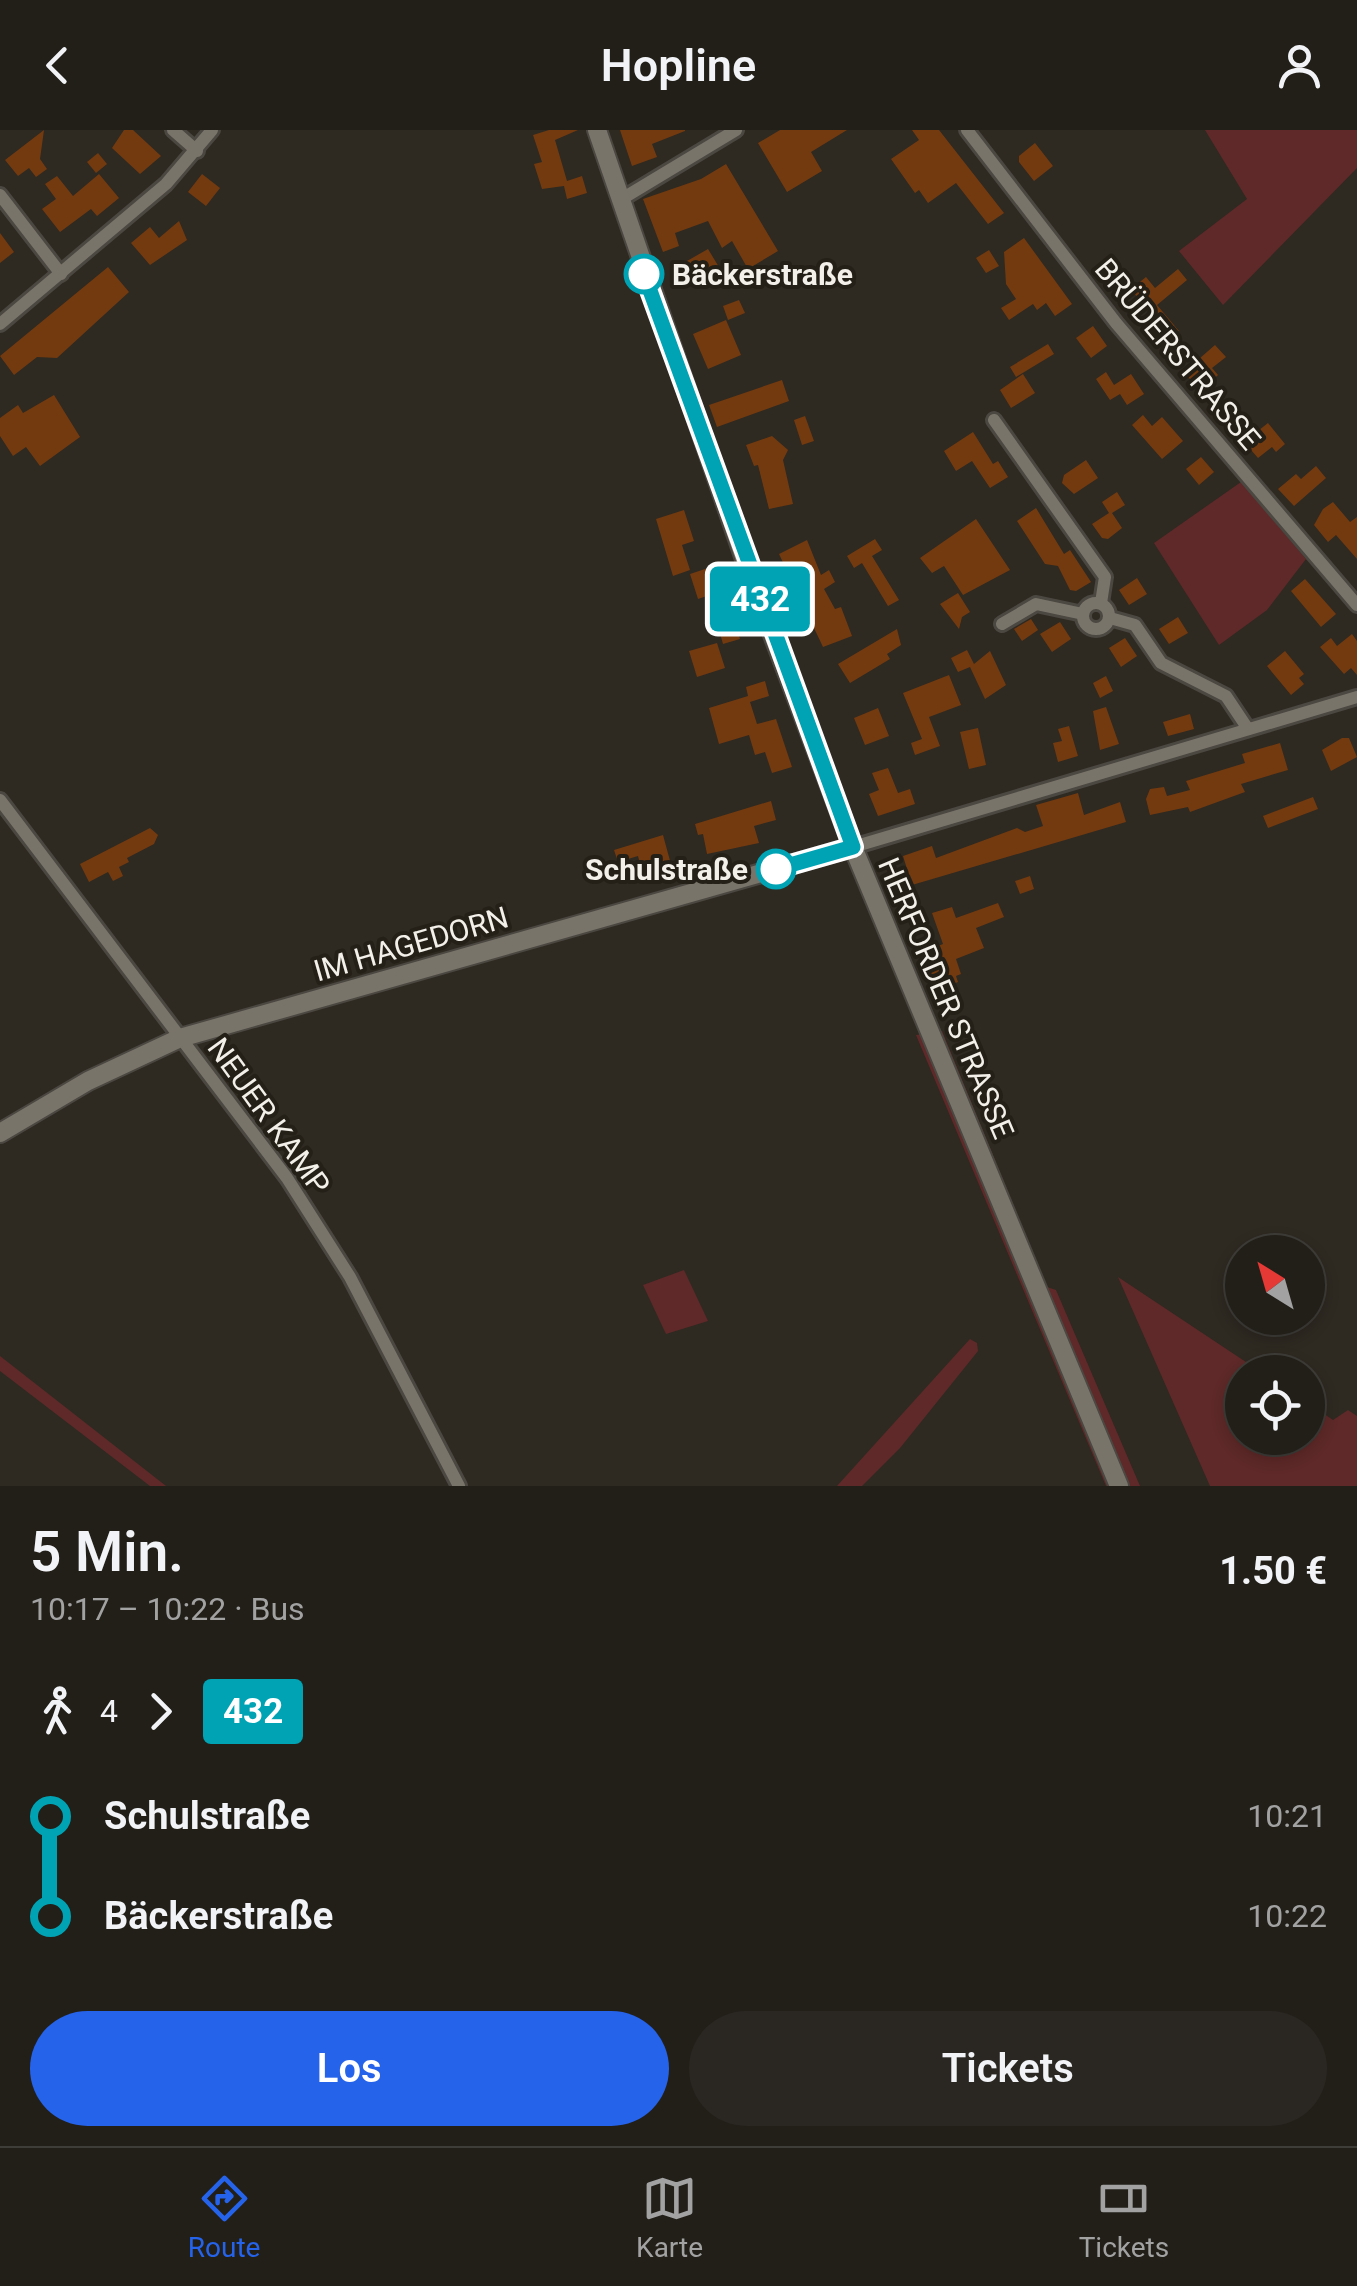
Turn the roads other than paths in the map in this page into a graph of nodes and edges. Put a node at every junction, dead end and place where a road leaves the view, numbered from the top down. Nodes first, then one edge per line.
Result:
1 (174, 130) edge
2 (212, 130) edge
3 (597, 130) edge
4 (736, 130) edge
5 (967, 130) edge
6 (197, 151) junction
7 (0, 194) edge
8 (620, 200) junction
9 (61, 274) junction
10 (0, 324) edge
11 (994, 420) dead end
12 (1100, 603) junction
13 (1357, 606) edge
14 (1082, 614) junction
15 (1110, 618) junction
16 (1002, 624) dead end
17 (1357, 697) edge
18 (1248, 730) junction
19 (0, 800) edge
20 (853, 847) junction
21 (180, 1038) junction
22 (0, 1132) edge
23 (459, 1486) edge
24 (1119, 1486) edge

1 - 6 street
2 - 6 street
3 - 8 main road, HERFORDER STRASSE
4 - 8 street
5 - 13 street, BRÜDERSTRASSE
6 - 9 street
7 - 9 street
8 - 20 main road, HERFORDER STRASSE
9 - 10 street
11 - 12 street
12 - 14 street
12 - 15 street
14 - 15 street
14 - 16 street
15 - 18 street
17 - 18 street
18 - 20 street
19 - 21 street, NEUER KAMP
20 - 21 main road, IM HAGEDORN
20 - 24 main road, HERFORDER STRASSE
21 - 22 main road, IM HAGEDORN
21 - 23 street, NEUER KAMP

